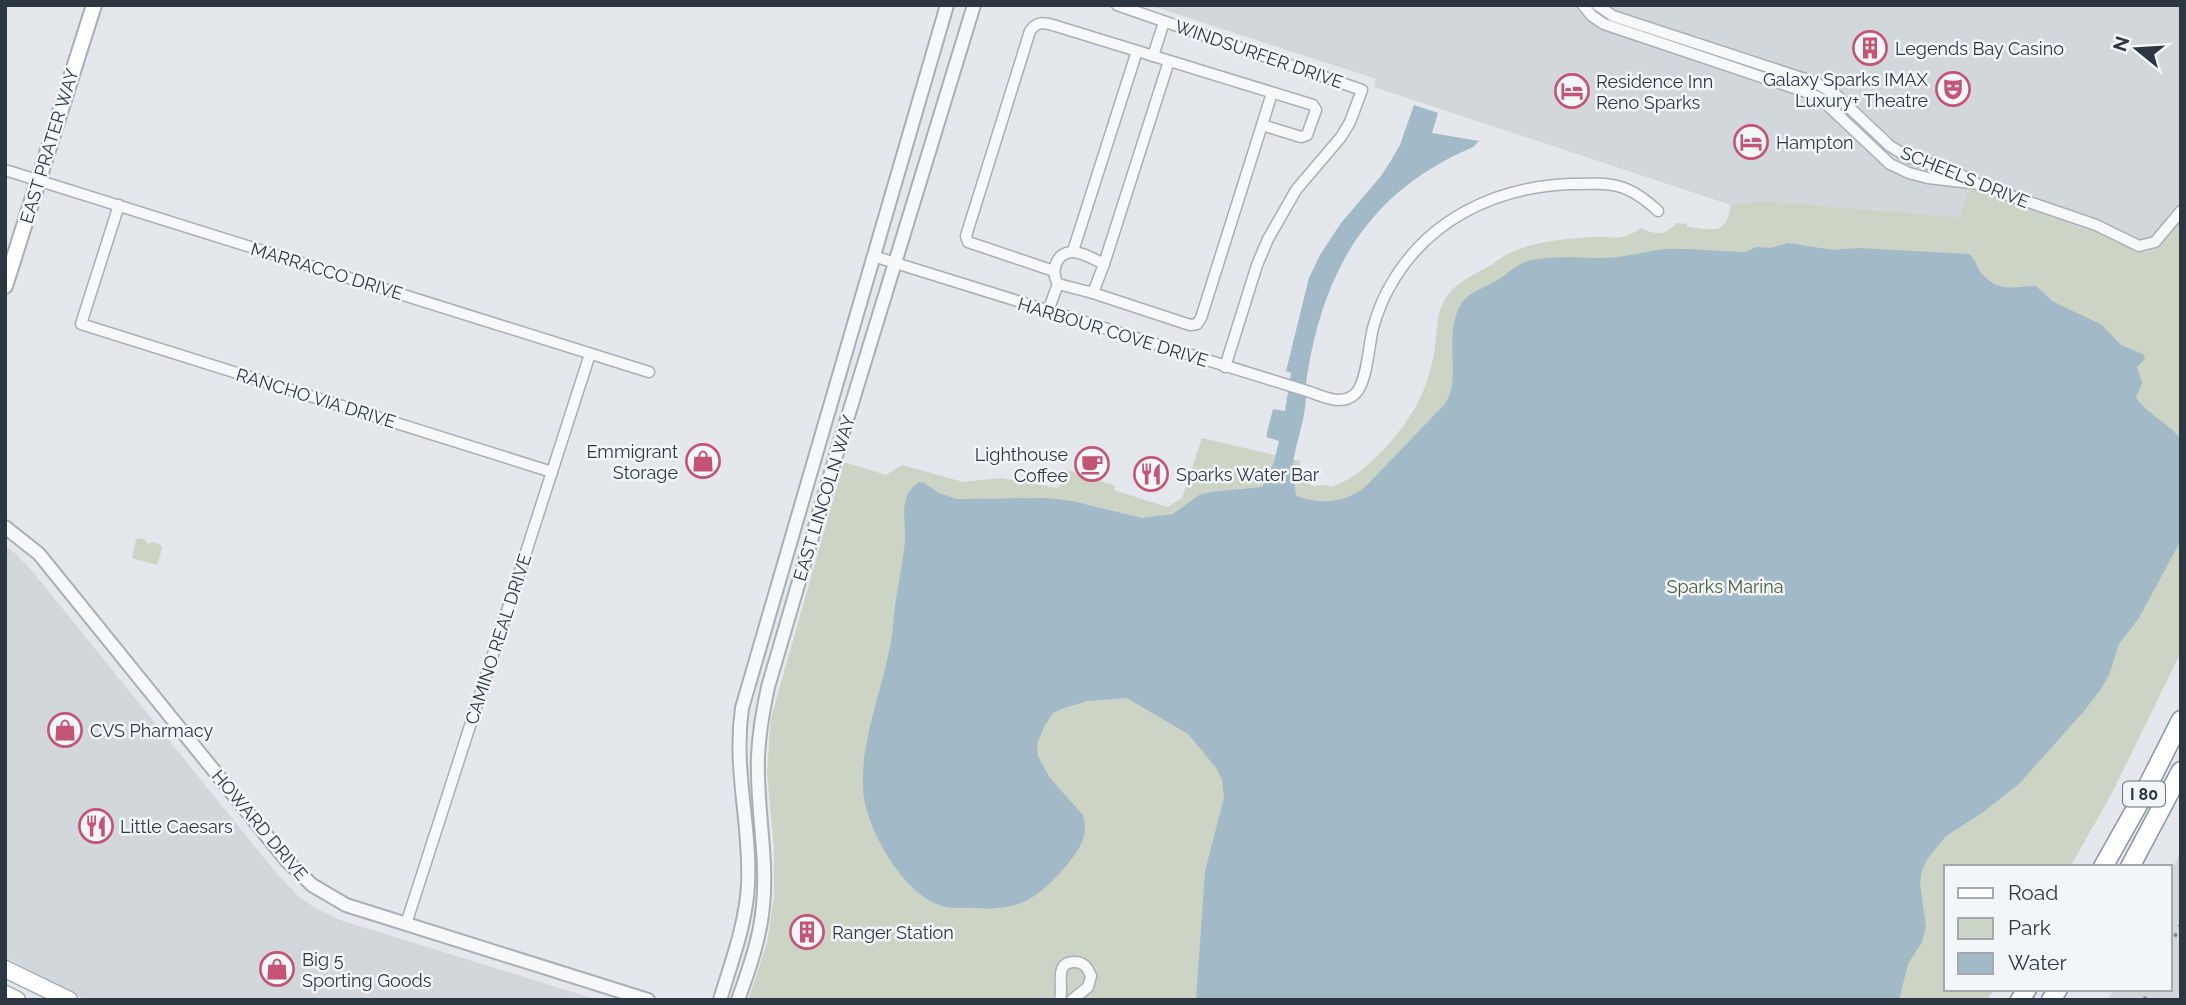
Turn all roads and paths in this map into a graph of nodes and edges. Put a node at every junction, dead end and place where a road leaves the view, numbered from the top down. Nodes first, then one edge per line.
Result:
1 (94, 5) edge
2 (947, 5) edge
3 (974, 5) edge
4 (1117, 5) edge
5 (1583, 5) edge
6 (1597, 5) edge
7 (1164, 22) junction
8 (1653, 42) junction
9 (1137, 51) junction
10 (1728, 54) junction
11 (1153, 56) junction
12 (1169, 61) junction
13 (1724, 65) junction
14 (1817, 83) junction
15 (1272, 93) junction
16 (1262, 125) junction
17 (5, 170) edge
18 (38, 180) junction
19 (1979, 185) junction
20 (119, 205) junction
21 (1658, 211) dead end
22 (2181, 211) edge
23 (1073, 251) junction
24 (873, 257) junction
25 (896, 264) junction
26 (1104, 264) junction
27 (1054, 271) junction
28 (1058, 284) junction
29 (5, 286) edge
30 (1093, 293) junction
31 (1048, 311) junction
32 (590, 354) junction
33 (1226, 367) junction
34 (649, 372) dead end
35 (552, 472) junction
36 (5, 527) edge
37 (2181, 720) edge
38 (2181, 771) edge
39 (2104, 865) edge
40 (2131, 865) edge
41 (406, 924) junction
42 (5, 969) edge
43 (5, 994) edge
44 (17, 1000) edge
45 (69, 1000) edge
46 (648, 1000) edge
47 (720, 1000) edge
48 (738, 1000) edge
49 (1060, 1000) edge
50 (1072, 1000) edge

1 - 18 main road, EAST PRATER WAY
2 - 24 street, EAST LINCOLN WAY
3 - 25 street, EAST LINCOLN WAY
4 - 7 street, WINDSURFER DRIVE
5 - 8 street
6 - 10 street, SCHEELS DRIVE
7 - 11 street
7 - 33 street, WINDSURFER DRIVE
8 - 10 street
8 - 13 street
9 - 11 street
9 - 23 street
9 - 27 street
10 - 14 street, SCHEELS DRIVE
11 - 12 street
12 - 15 street
12 - 26 street
13 - 14 street
13 - 19 street
14 - 19 street, SCHEELS DRIVE
15 - 16 street
15 - 16 street
16 - 30 street
17 - 18 street, MARRACCO DRIVE
18 - 20 street, MARRACCO DRIVE
18 - 29 main road, EAST PRATER WAY
19 - 22 street, SCHEELS DRIVE
20 - 32 street, MARRACCO DRIVE
20 - 35 street, RANCHO VIA DRIVE
21 - 33 street, HARBOUR COVE DRIVE
23 - 26 street
23 - 27 street
24 - 25 street, HARBOUR COVE DRIVE
24 - 47 street, EAST LINCOLN WAY
25 - 31 street, HARBOUR COVE DRIVE
25 - 48 street, EAST LINCOLN WAY
26 - 30 street
27 - 28 street
28 - 30 street
28 - 31 street
31 - 33 street, HARBOUR COVE DRIVE
32 - 34 street, MARRACCO DRIVE
32 - 35 street, CAMINO REAL DRIVE
35 - 41 street, CAMINO REAL DRIVE
36 - 41 street, HOWARD DRIVE
37 - 39 highway, I 80
38 - 40 highway, I 80
41 - 46 street, HOWARD DRIVE
42 - 45 main road
43 - 44 main road
49 - 50 street

